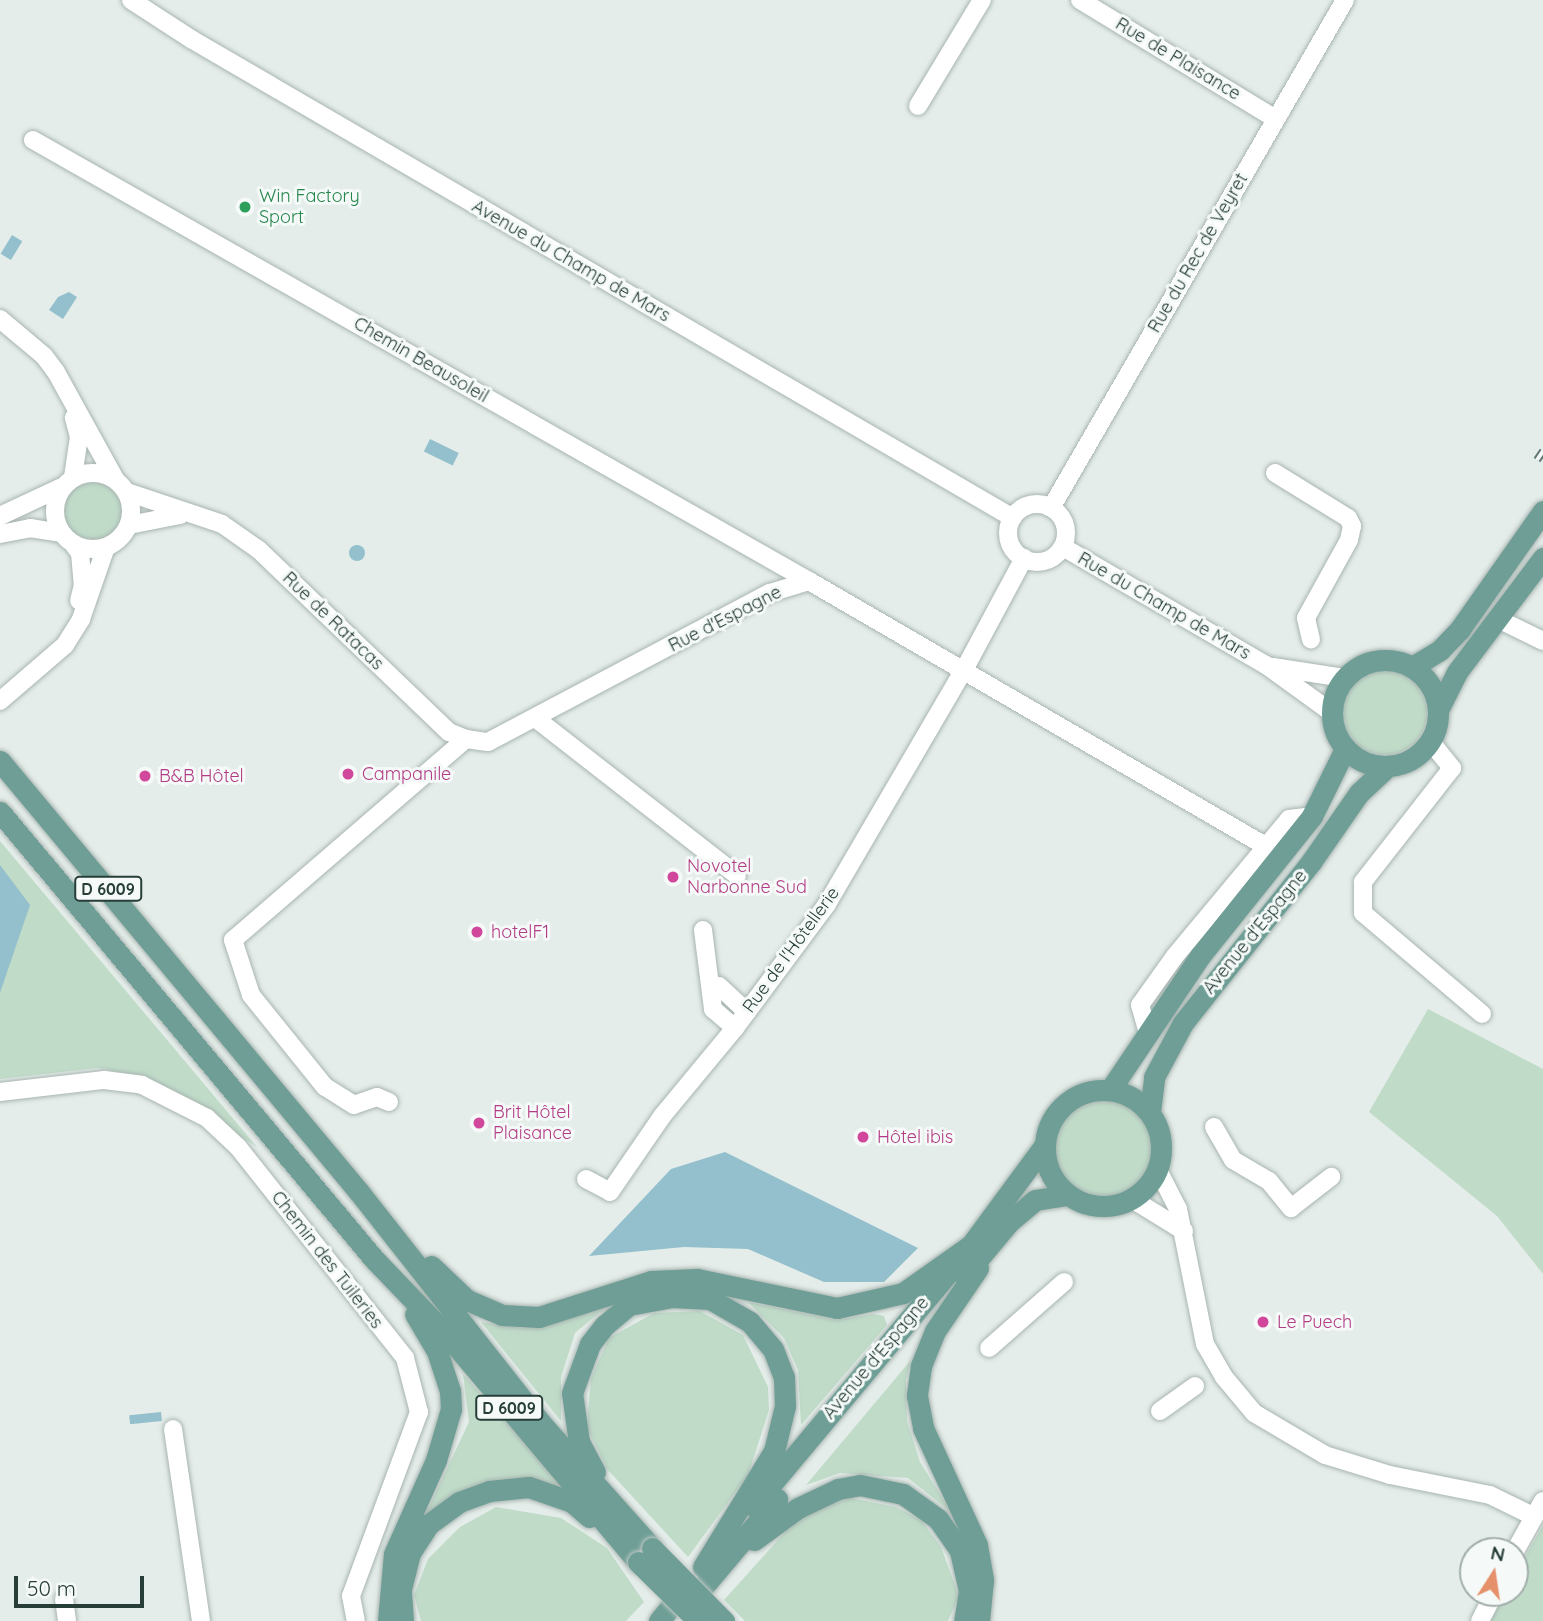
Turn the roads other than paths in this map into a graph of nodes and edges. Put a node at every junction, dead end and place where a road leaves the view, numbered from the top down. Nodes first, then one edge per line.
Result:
1 (131, 0) edge
2 (982, 0) edge
3 (1080, 0) edge
4 (1345, 0) edge
5 (154, 6) edge
6 (918, 106) dead end
7 (1276, 118) junction
8 (33, 140) dead end
9 (0, 319) edge
10 (67, 394) junction
11 (1275, 473) dead end
12 (67, 482) junction
13 (121, 485) junction
14 (1051, 508) junction
15 (1543, 511) edge
16 (192, 514) junction
17 (0, 516) edge
18 (1013, 518) junction
19 (129, 525) junction
20 (0, 534) edge
21 (67, 539) junction
22 (106, 547) junction
23 (1063, 547) junction
24 (1024, 558) junction
25 (1543, 558) edge
26 (808, 581) junction
27 (1497, 619) junction
28 (1311, 639) dead end
29 (1543, 641) edge
30 (1266, 665) junction
31 (1412, 667) junction
32 (965, 668) junction
33 (1344, 678) junction
34 (0, 688) edge
35 (0, 701) edge
36 (1438, 710) junction
37 (1331, 712) junction
38 (535, 718) junction
39 (466, 739) junction
40 (1430, 741) junction
41 (1345, 749) junction
42 (0, 754) edge
43 (0, 761) edge
44 (1388, 766) junction
45 (15, 778) junction
46 (0, 812) edge
47 (1274, 850) junction
48 (737, 875) dead end
49 (703, 930) dead end
50 (719, 986) dead end
51 (747, 1012) junction
52 (1482, 1014) dead end
53 (735, 1028) junction
54 (1110, 1090) junction
55 (0, 1092) edge
56 (389, 1102) dead end
57 (1150, 1112) junction
58 (1214, 1127) dead end
59 (1044, 1146) junction
60 (1157, 1170) junction
61 (1331, 1177) dead end
62 (586, 1179) dead end
63 (359, 1192) junction
64 (1068, 1195) junction
65 (1132, 1199) junction
66 (1009, 1222) junction
67 (1184, 1231) junction
68 (971, 1245) junction
69 (374, 1259) junction
70 (1064, 1282) dead end
71 (989, 1348) dead end
72 (1195, 1386) dead end
73 (1160, 1411) dead end
74 (173, 1429) dead end
75 (611, 1501) junction
76 (1538, 1509) edge
77 (1523, 1537) edge
78 (645, 1555) junction
79 (708, 1571) junction
80 (64, 1599) dead end
81 (668, 1619) edge
82 (67, 1621) edge
83 (201, 1621) edge
84 (356, 1621) edge
85 (387, 1621) edge
86 (403, 1621) edge
87 (698, 1621) edge
88 (724, 1621) edge
89 (964, 1621) edge
90 (979, 1621) edge

1 - 5 street, Avenue du Champ de Mars
2 - 6 street
3 - 7 street, Rue de Plaisance
4 - 7 street, Rue du Rec de Veyret
5 - 18 street, Avenue du Champ de Mars
7 - 14 street, Rue du Rec de Veyret
8 - 26 street, Chemin Beausoleil
9 - 10 street
10 - 12 street
10 - 13 street
11 - 28 street
12 - 13 street
12 - 17 street
12 - 21 street
13 - 16 street, Rue de Ratacas
13 - 19 street
14 - 18 street
14 - 23 street
15 - 31 main road
16 - 19 street, Rue de Ratacas
16 - 39 street, Rue de Ratacas
18 - 24 street
19 - 22 street
20 - 21 street
21 - 22 street
21 - 34 street
22 - 35 street
23 - 24 street
23 - 30 street, Rue du Champ de Mars
24 - 32 street
25 - 27 main road
26 - 32 street
26 - 38 street, Rue d'Espagne
27 - 29 street
27 - 36 main road
30 - 33 street, Rue du Champ de Mars
30 - 37 street, Rue du Champ de Mars
31 - 33 main road
31 - 36 main road
32 - 47 street
32 - 51 street, Rue de l'Hôtellerie
33 - 37 main road
36 - 40 main road
37 - 41 main road
38 - 39 street, Rue d'Espagne
38 - 48 street
39 - 56 street
40 - 44 main road
40 - 52 street
41 - 44 main road
41 - 47 main road, Avenue d'Espagne
42 - 45 street
43 - 45 main road, D 6009
44 - 57 main road, Avenue d'Espagne
45 - 63 main road, D 6009
46 - 69 main road, D 6009
47 - 54 main road, Avenue d'Espagne
49 - 53 street
50 - 51 street
51 - 53 street, Rue de l'Hôtellerie
53 - 62 street, Rue de l'Hôtellerie
54 - 57 main road
54 - 59 main road
55 - 84 street, Chemin des Tuileries
57 - 60 main road
58 - 61 street
59 - 64 main road
59 - 68 main road, Avenue d'Espagne
60 - 65 main road
60 - 67 street
63 - 68 main road
63 - 75 main road, D 6009
64 - 65 main road
64 - 66 main road, Avenue d'Espagne
65 - 67 street
66 - 79 main road, Avenue d'Espagne
66 - 90 main road
67 - 76 street
68 - 79 main road, Avenue d'Espagne
69 - 78 main road, D 6009
69 - 85 main road
70 - 71 street
72 - 73 street
74 - 83 street
75 - 78 main road, D 6009
75 - 79 main road
76 - 77 street
78 - 86 main road
78 - 87 main road, D 6009, bridge
78 - 88 main road, D 6009, bridge
79 - 81 main road
79 - 89 main road
80 - 82 street

